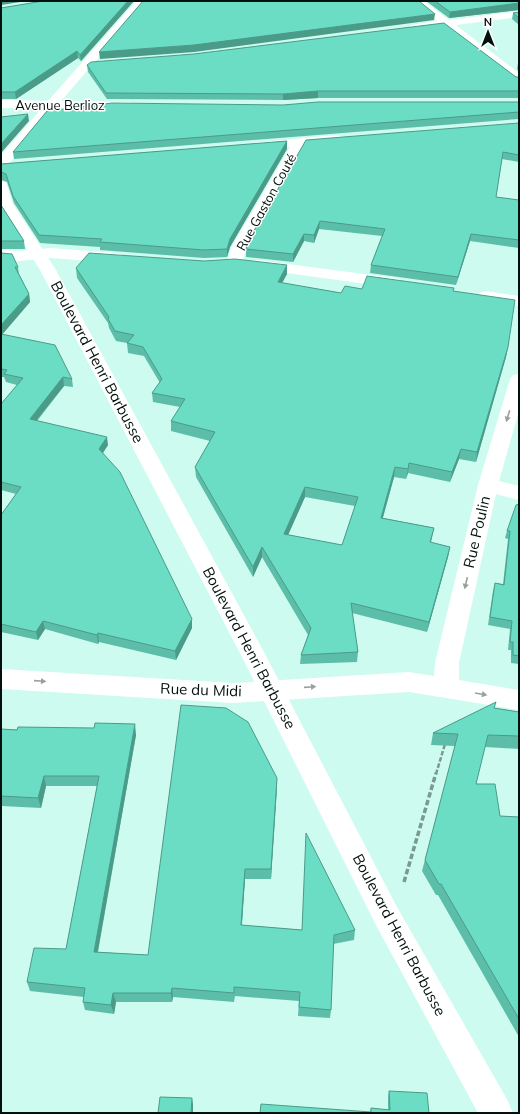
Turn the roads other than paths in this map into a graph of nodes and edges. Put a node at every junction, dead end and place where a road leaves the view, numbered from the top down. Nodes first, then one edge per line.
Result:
1 (142, 1) edge
2 (418, 1) edge
3 (519, 14) edge
4 (446, 23) junction
5 (407, 28) edge
6 (88, 64) junction
7 (101, 64) edge
8 (519, 79) edge
9 (1, 104) edge
10 (52, 104) junction
11 (141, 106) edge
12 (349, 138) edge
13 (294, 143) junction
14 (246, 147) edge
15 (1, 165) edge
16 (15, 165) edge
17 (1, 185) edge
18 (37, 254) junction
19 (1, 255) edge
20 (135, 259) edge
21 (410, 285) edge
22 (472, 294) edge
23 (519, 301) edge
24 (519, 379) edge
25 (488, 485) junction
26 (519, 493) edge
27 (1, 679) edge
28 (446, 688) junction
29 (271, 691) junction
30 (519, 700) edge
31 (496, 1113) edge

1 - 6 street
2 - 4 street
3 - 4 street
4 - 5 street
4 - 8 street
6 - 7 street
6 - 10 street
9 - 10 street, Avenue Berlioz
10 - 11 street, Avenue Berlioz
10 - 15 street
12 - 13 street
13 - 14 street
13 - 21 street, Rue Gaston Couté
15 - 16 street
17 - 18 street, Boulevard Henri Barbusse
18 - 19 street
18 - 20 street
18 - 29 street, Boulevard Henri Barbusse
22 - 23 street
24 -> 25 street, Rue Poulin
25 - 26 street
25 -> 28 street, Rue Poulin
27 -> 29 street, Rue du Midi
29 -> 28 street, Rue du Midi
28 -> 30 street, Rue du Midi
29 - 31 street, Boulevard Henri Barbusse

